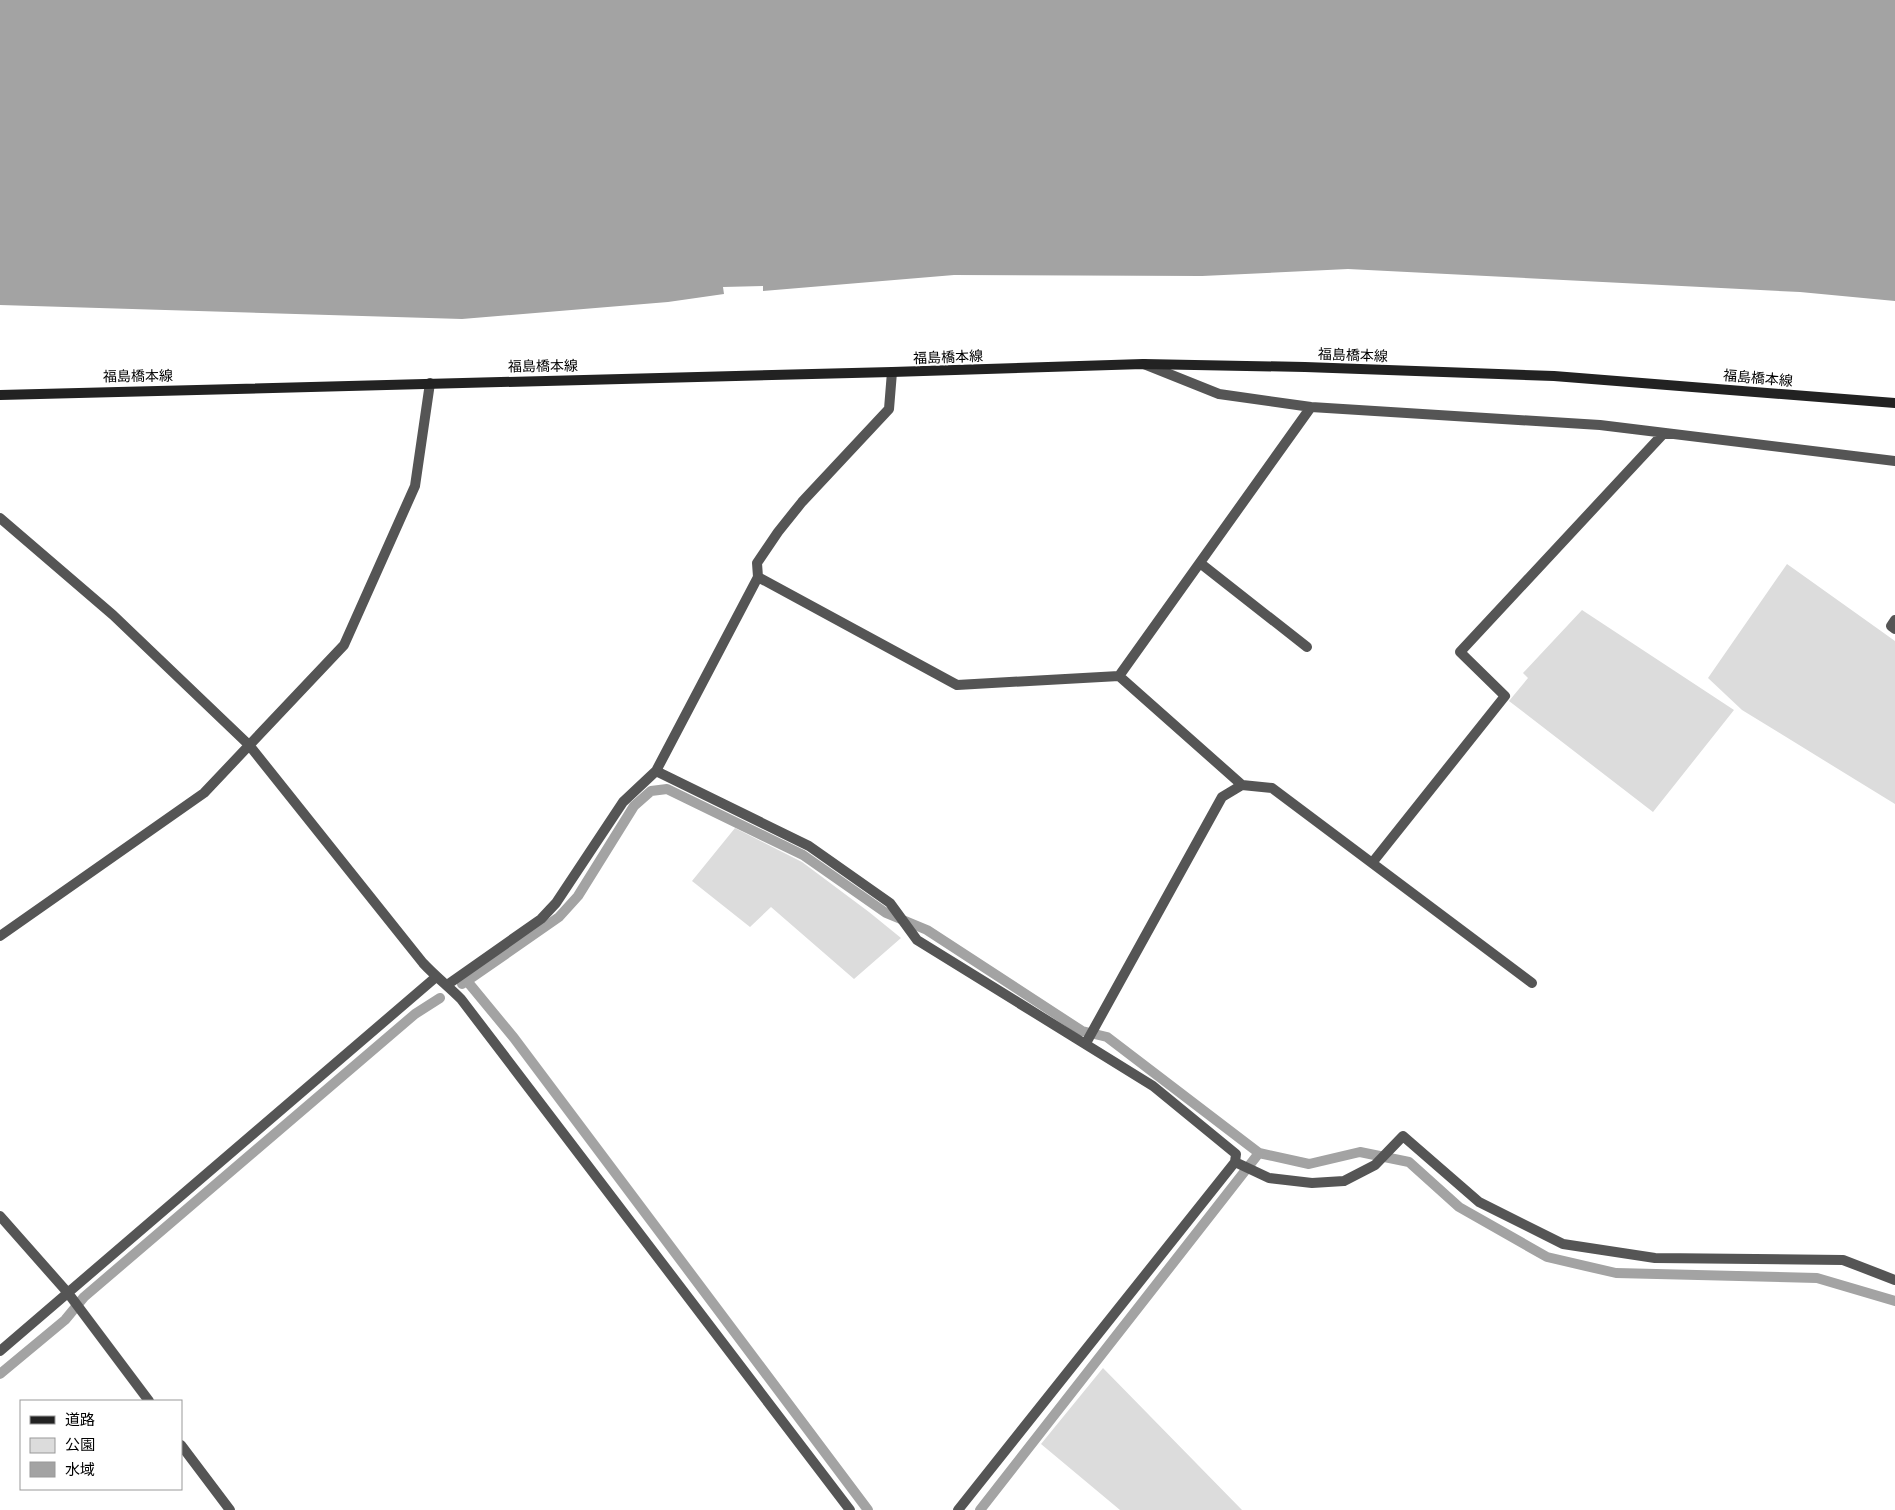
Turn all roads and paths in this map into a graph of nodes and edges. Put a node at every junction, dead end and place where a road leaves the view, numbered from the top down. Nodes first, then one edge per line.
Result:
1 (1143, 364) junction
2 (892, 372) junction
3 (430, 383) junction
4 (0, 395) edge
5 (1895, 403) edge
6 (1312, 407) junction
7 (1664, 433) junction
8 (1895, 461) edge
9 (0, 518) edge
10 (1200, 563) junction
11 (758, 577) junction
12 (1895, 620) edge
13 (1895, 629) edge
14 (1306, 647) dead end
15 (1119, 676) junction
16 (249, 745) junction
17 (656, 771) junction
18 (1242, 784) junction
19 (1372, 863) junction
20 (0, 936) edge
21 (436, 978) junction
22 (1532, 983) dead end
23 (447, 985) junction
24 (1089, 1037) junction
25 (1236, 1162) junction
26 (0, 1216) edge
27 (1895, 1280) edge
28 (73, 1301) junction
29 (0, 1351) edge
30 (148, 1400) edge
31 (182, 1445) edge
32 (230, 1510) edge
33 (850, 1510) edge
34 (958, 1510) edge

1 - 2 main road, 福島橋本線
1 - 5 main road, 福島橋本線
1 - 6 street
2 - 3 main road, 福島橋本線
2 - 11 street
3 - 4 main road, 福島橋本線
3 - 16 street
6 - 7 street
6 - 10 street
7 - 8 street
7 - 19 street
9 - 16 street
10 - 14 street
10 - 15 street
11 - 15 street
11 - 17 street
12 - 13 street
15 - 18 street
16 - 20 street
16 - 21 street
17 - 23 street
17 - 24 street
18 - 19 street
18 - 24 street
19 - 22 street
21 - 23 street
21 - 28 street
23 - 33 street
24 - 25 street
25 - 27 street
25 - 34 street
26 - 28 street
28 - 29 street
28 - 30 street
31 - 32 street

